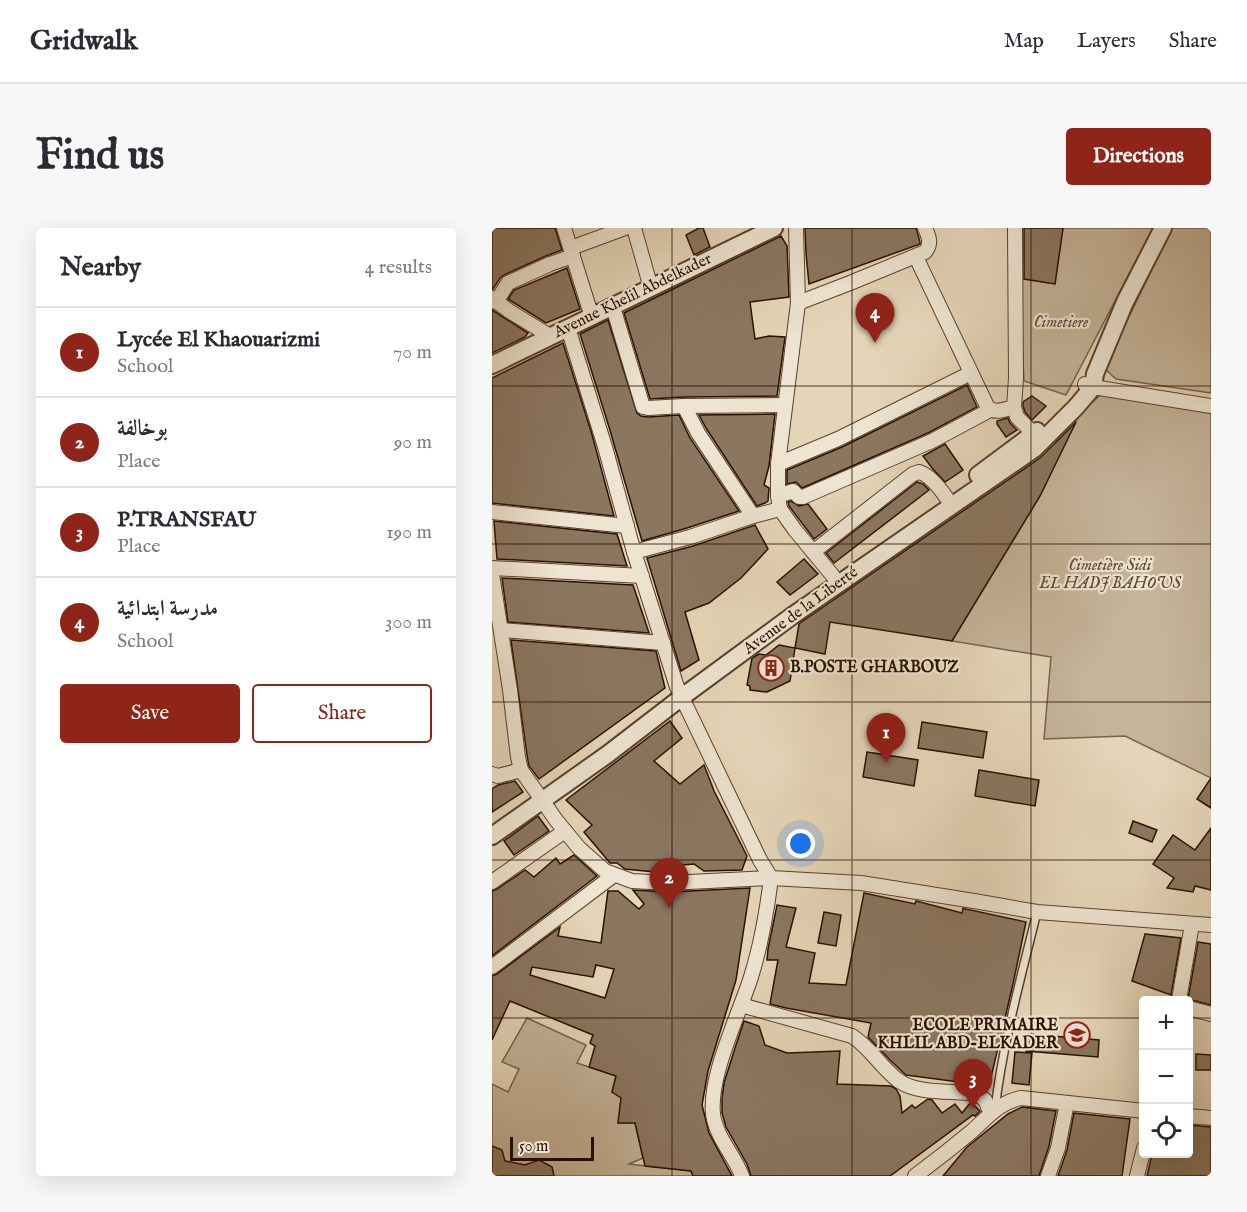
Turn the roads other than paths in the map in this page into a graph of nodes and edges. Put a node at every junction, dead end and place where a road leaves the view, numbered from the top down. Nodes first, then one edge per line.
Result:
1 (564, 228) edge
2 (625, 228) edge
3 (634, 228) edge
4 (774, 228) edge
5 (796, 228) edge
6 (925, 228) edge
7 (1015, 228) edge
8 (1163, 228) edge
9 (572, 252) junction
10 (915, 257) junction
11 (651, 288) junction
12 (494, 300) edge
13 (798, 303) junction
14 (613, 307) junction
15 (592, 317) junction
16 (568, 328) junction
17 (550, 336) junction
18 (492, 365) edge
19 (971, 373) junction
20 (1091, 382) junction
21 (785, 405) junction
22 (684, 406) junction
23 (1211, 406) edge
24 (1014, 407) junction
25 (990, 410) junction
26 (1034, 434) junction
27 (778, 464) junction
28 (949, 502) junction
29 (779, 503) junction
30 (492, 512) edge
31 (753, 516) junction
32 (627, 526) junction
33 (634, 552) junction
34 (813, 552) junction
35 (492, 568) edge
36 (492, 574) edge
37 (642, 576) junction
38 (833, 576) junction
39 (501, 630) junction
40 (663, 643) junction
41 (680, 692) junction
42 (521, 770) junction
43 (494, 777) edge
44 (541, 797) junction
45 (492, 826) edge
46 (565, 831) junction
47 (492, 836) edge
48 (614, 875) junction
49 (771, 878) junction
50 (492, 882) edge
51 (1037, 912) junction
52 (1192, 924) junction
53 (1211, 925) edge
54 (492, 967) edge
55 (1180, 996) edge
56 (741, 1005) junction
57 (1193, 1009) edge
58 (1211, 1014) edge
59 (1067, 1103) junction
60 (1139, 1111) edge
61 (992, 1112) junction
62 (1193, 1116) edge
63 (1211, 1118) edge
64 (1141, 1158) edge
65 (742, 1176) edge
66 (915, 1176) edge
67 (1048, 1176) edge
68 (1137, 1176) edge

1 - 9 street
2 - 9 street
3 - 11 street
4 - 11 street, Avenue Khelil Abdelkader
5 - 13 street
6 - 10 street
7 - 24 street
8 - 20 street, Avenue de la Liberté
9 - 12 street
9 - 15 street
10 - 13 street
10 - 19 street
11 - 14 street, Avenue Khelil Abdelkader
12 - 17 street
13 - 21 street
14 - 15 street, Avenue Khelil Abdelkader
14 - 22 street
15 - 16 street, Avenue Khelil Abdelkader
16 - 17 street, Avenue Khelil Abdelkader
16 - 32 street
17 - 18 street, Avenue Khelil Abdelkader
19 - 25 street
19 - 27 street
20 - 23 street
20 - 26 street, Avenue de la Liberté
20 - 28 street, Avenue de la Liberté
21 - 22 street
21 - 27 street
22 - 31 street
24 - 25 street
24 - 26 street
25 - 29 street
26 - 28 street, Avenue de la Liberté
27 - 29 street
28 - 34 street
28 - 38 street, Avenue de la Liberté
28 - 41 street, Avenue de la Liberté
29 - 31 street
29 - 34 street
30 - 32 street
31 - 33 street
32 - 33 street
33 - 37 street
34 - 38 street
35 - 37 street
36 - 39 street
37 - 40 street
38 - 41 street, Avenue de la Liberté
39 - 40 street
39 - 42 street
40 - 41 street
41 - 44 street, Avenue de la Liberté
41 - 49 street
42 - 43 street
42 - 44 street
44 - 45 street, Avenue de la Liberté
44 - 46 street
44 - 47 street, Avenue de la Liberté
46 - 48 street
46 - 50 street
48 - 49 street
48 - 54 street
49 - 51 street
49 - 56 street
51 - 52 street
51 - 61 lane
52 - 53 street
52 - 55 street
56 - 61 street
56 - 65 street
57 - 58 street
59 - 60 street
59 - 61 street
59 - 67 street
61 - 66 street
62 - 63 street
64 - 68 street

